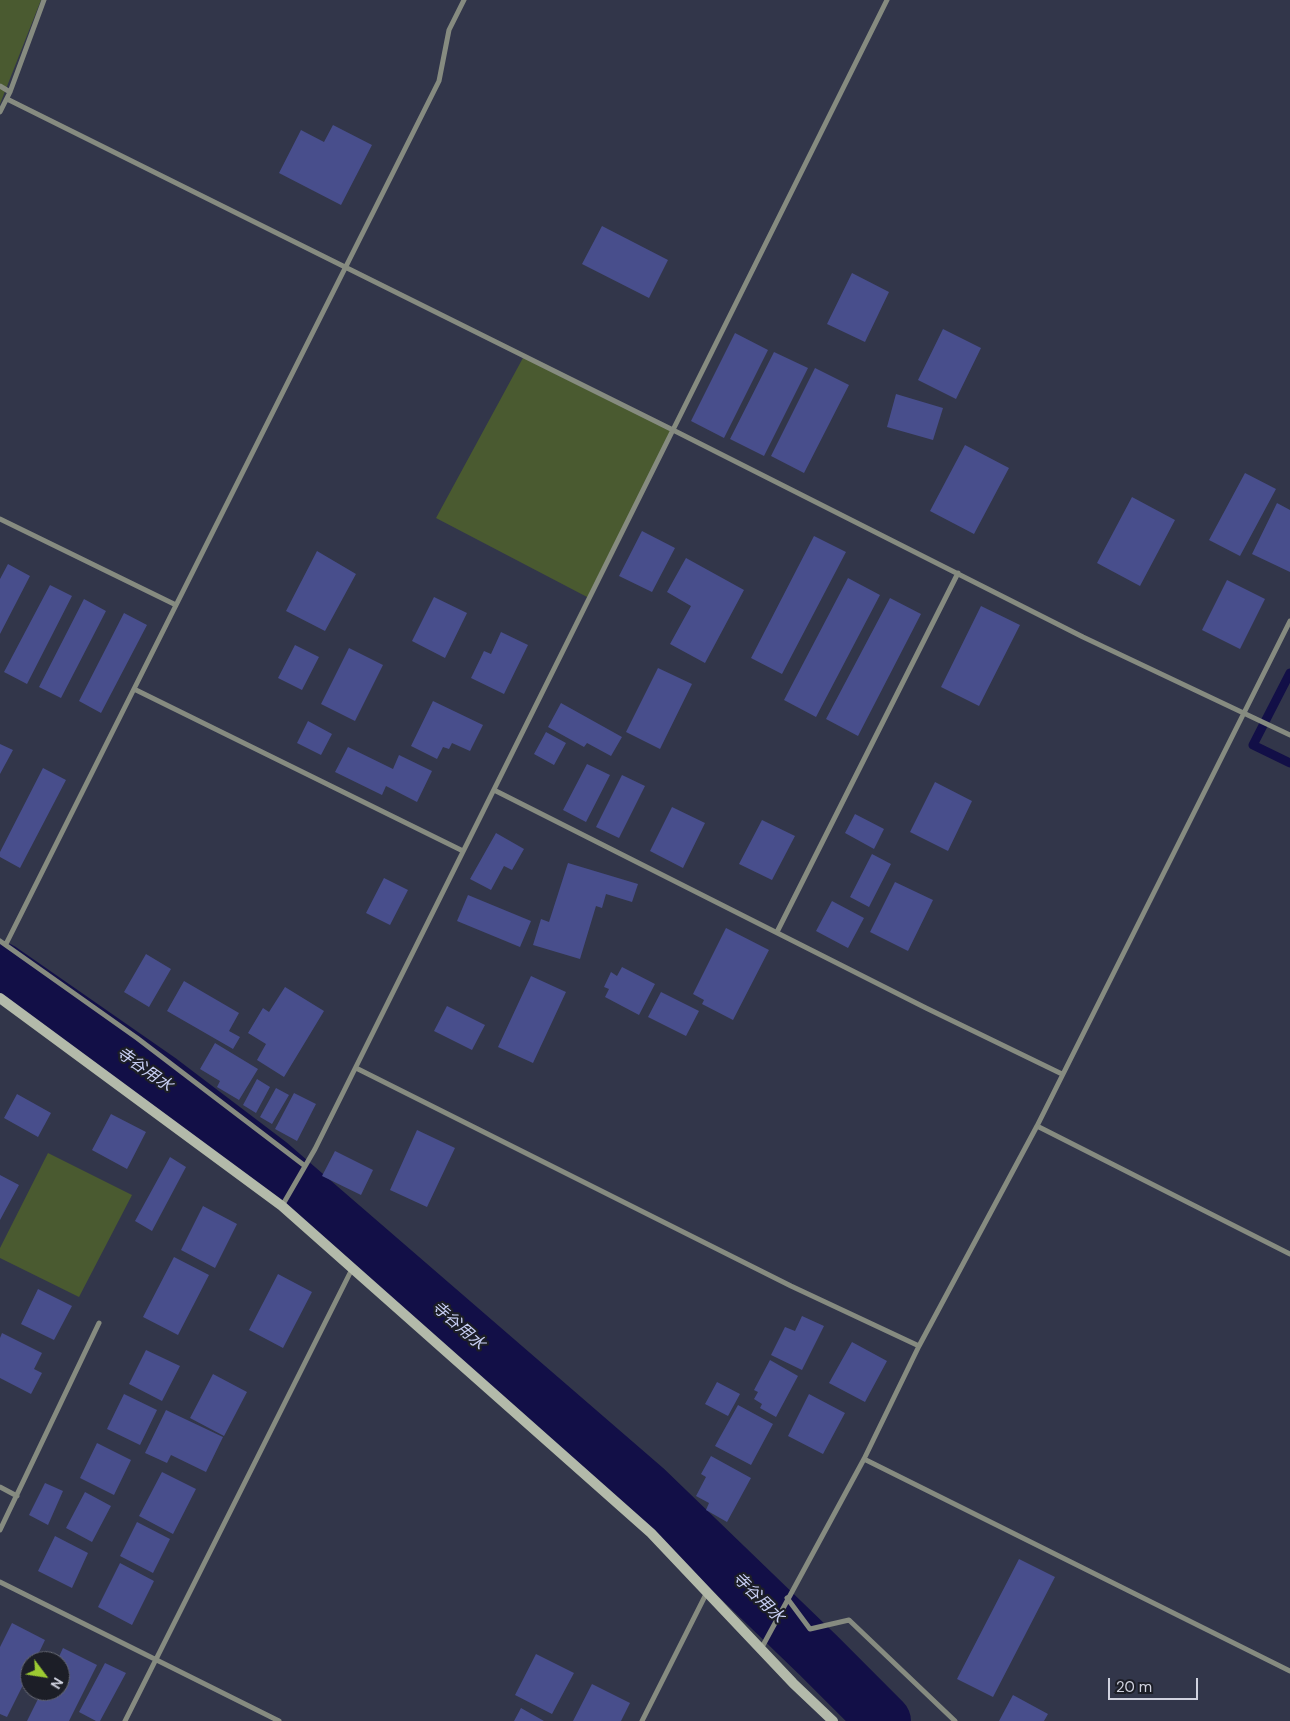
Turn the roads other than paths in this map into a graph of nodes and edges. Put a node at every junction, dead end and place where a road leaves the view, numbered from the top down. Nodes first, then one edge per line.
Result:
1 (44, 0) edge
2 (464, 0) edge
3 (887, 0) edge
4 (0, 86) edge
5 (10, 92) junction
6 (7, 99) junction
7 (0, 112) edge
8 (345, 267) junction
9 (673, 430) junction
10 (0, 519) edge
11 (958, 573) junction
12 (176, 605) junction
13 (1290, 621) edge
14 (134, 689) junction
15 (1244, 713) junction
16 (1290, 735) edge
17 (494, 790) junction
18 (463, 851) junction
19 (777, 932) junction
20 (0, 941) edge
21 (6, 944) junction
22 (0, 998) edge
23 (356, 1068) junction
24 (1062, 1074) junction
25 (1037, 1126) junction
26 (305, 1166) junction
27 (282, 1206) junction
28 (1290, 1254) edge
29 (352, 1269) junction
30 (99, 1324) dead end
31 (919, 1346) junction
32 (864, 1459) junction
33 (0, 1487) edge
34 (17, 1496) junction
35 (0, 1530) edge
36 (0, 1582) edge
37 (707, 1592) junction
38 (787, 1598) junction
39 (761, 1649) junction
40 (157, 1660) junction
41 (1290, 1671) edge
42 (125, 1721) edge
43 (279, 1721) edge
44 (642, 1721) edge
45 (833, 1721) edge
46 (955, 1721) edge

1 - 5 street
2 - 8 street
3 - 9 street
4 - 5 street
5 - 6 street
6 - 7 street
6 - 8 street
8 - 9 street
8 - 12 street
9 - 11 street
9 - 17 street
10 - 12 street
11 - 15 street
11 - 19 street
12 - 14 street
13 - 15 street
14 - 18 street
14 - 21 street
15 - 16 street
15 - 24 street
17 - 18 street
17 - 19 street
18 - 23 street
19 - 24 street
20 - 21 street
21 - 26 street
22 - 27 street
23 - 26 street
23 - 31 street
24 - 25 street
25 - 28 street
25 - 31 street
26 - 27 street
27 - 29 street
29 - 37 street
29 - 40 street
30 - 34 street
31 - 32 street
32 - 38 street
32 - 41 street
33 - 34 street
34 - 35 street
36 - 40 street
37 - 39 street
37 - 44 street
38 - 39 street
38 - 46 street
39 - 45 street
40 - 42 street
40 - 43 street

